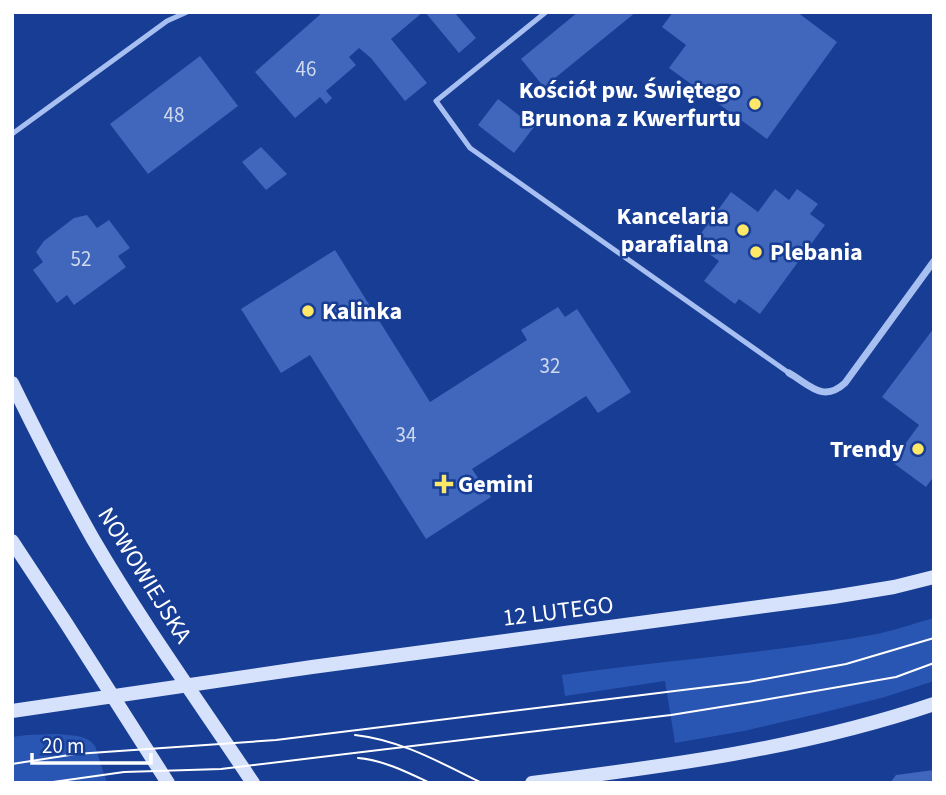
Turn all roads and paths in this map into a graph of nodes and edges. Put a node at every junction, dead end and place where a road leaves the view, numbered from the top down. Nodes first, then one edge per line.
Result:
1 (187, 12) edge
2 (546, 12) edge
3 (12, 134) edge
4 (934, 261) edge
5 (789, 373) joint
6 (12, 383) edge
7 (12, 541) edge
8 (934, 577) edge
9 (187, 685) junction
10 (113, 697) junction
11 (934, 704) edge
12 (12, 711) edge
13 (168, 783) edge
14 (253, 783) edge
15 (532, 783) edge

1 - 3 lane
2 - 5 lane
4 - 5 street
6 - 9 main road, NOWOWIEJSKA
7 - 10 main road
8 - 9 main road, 12 LUTEGO
9 - 10 main road, 12 LUTEGO
9 - 14 main road, NOWOWIEJSKA
10 - 12 main road, 12 LUTEGO
10 - 13 main road
11 - 15 main road

